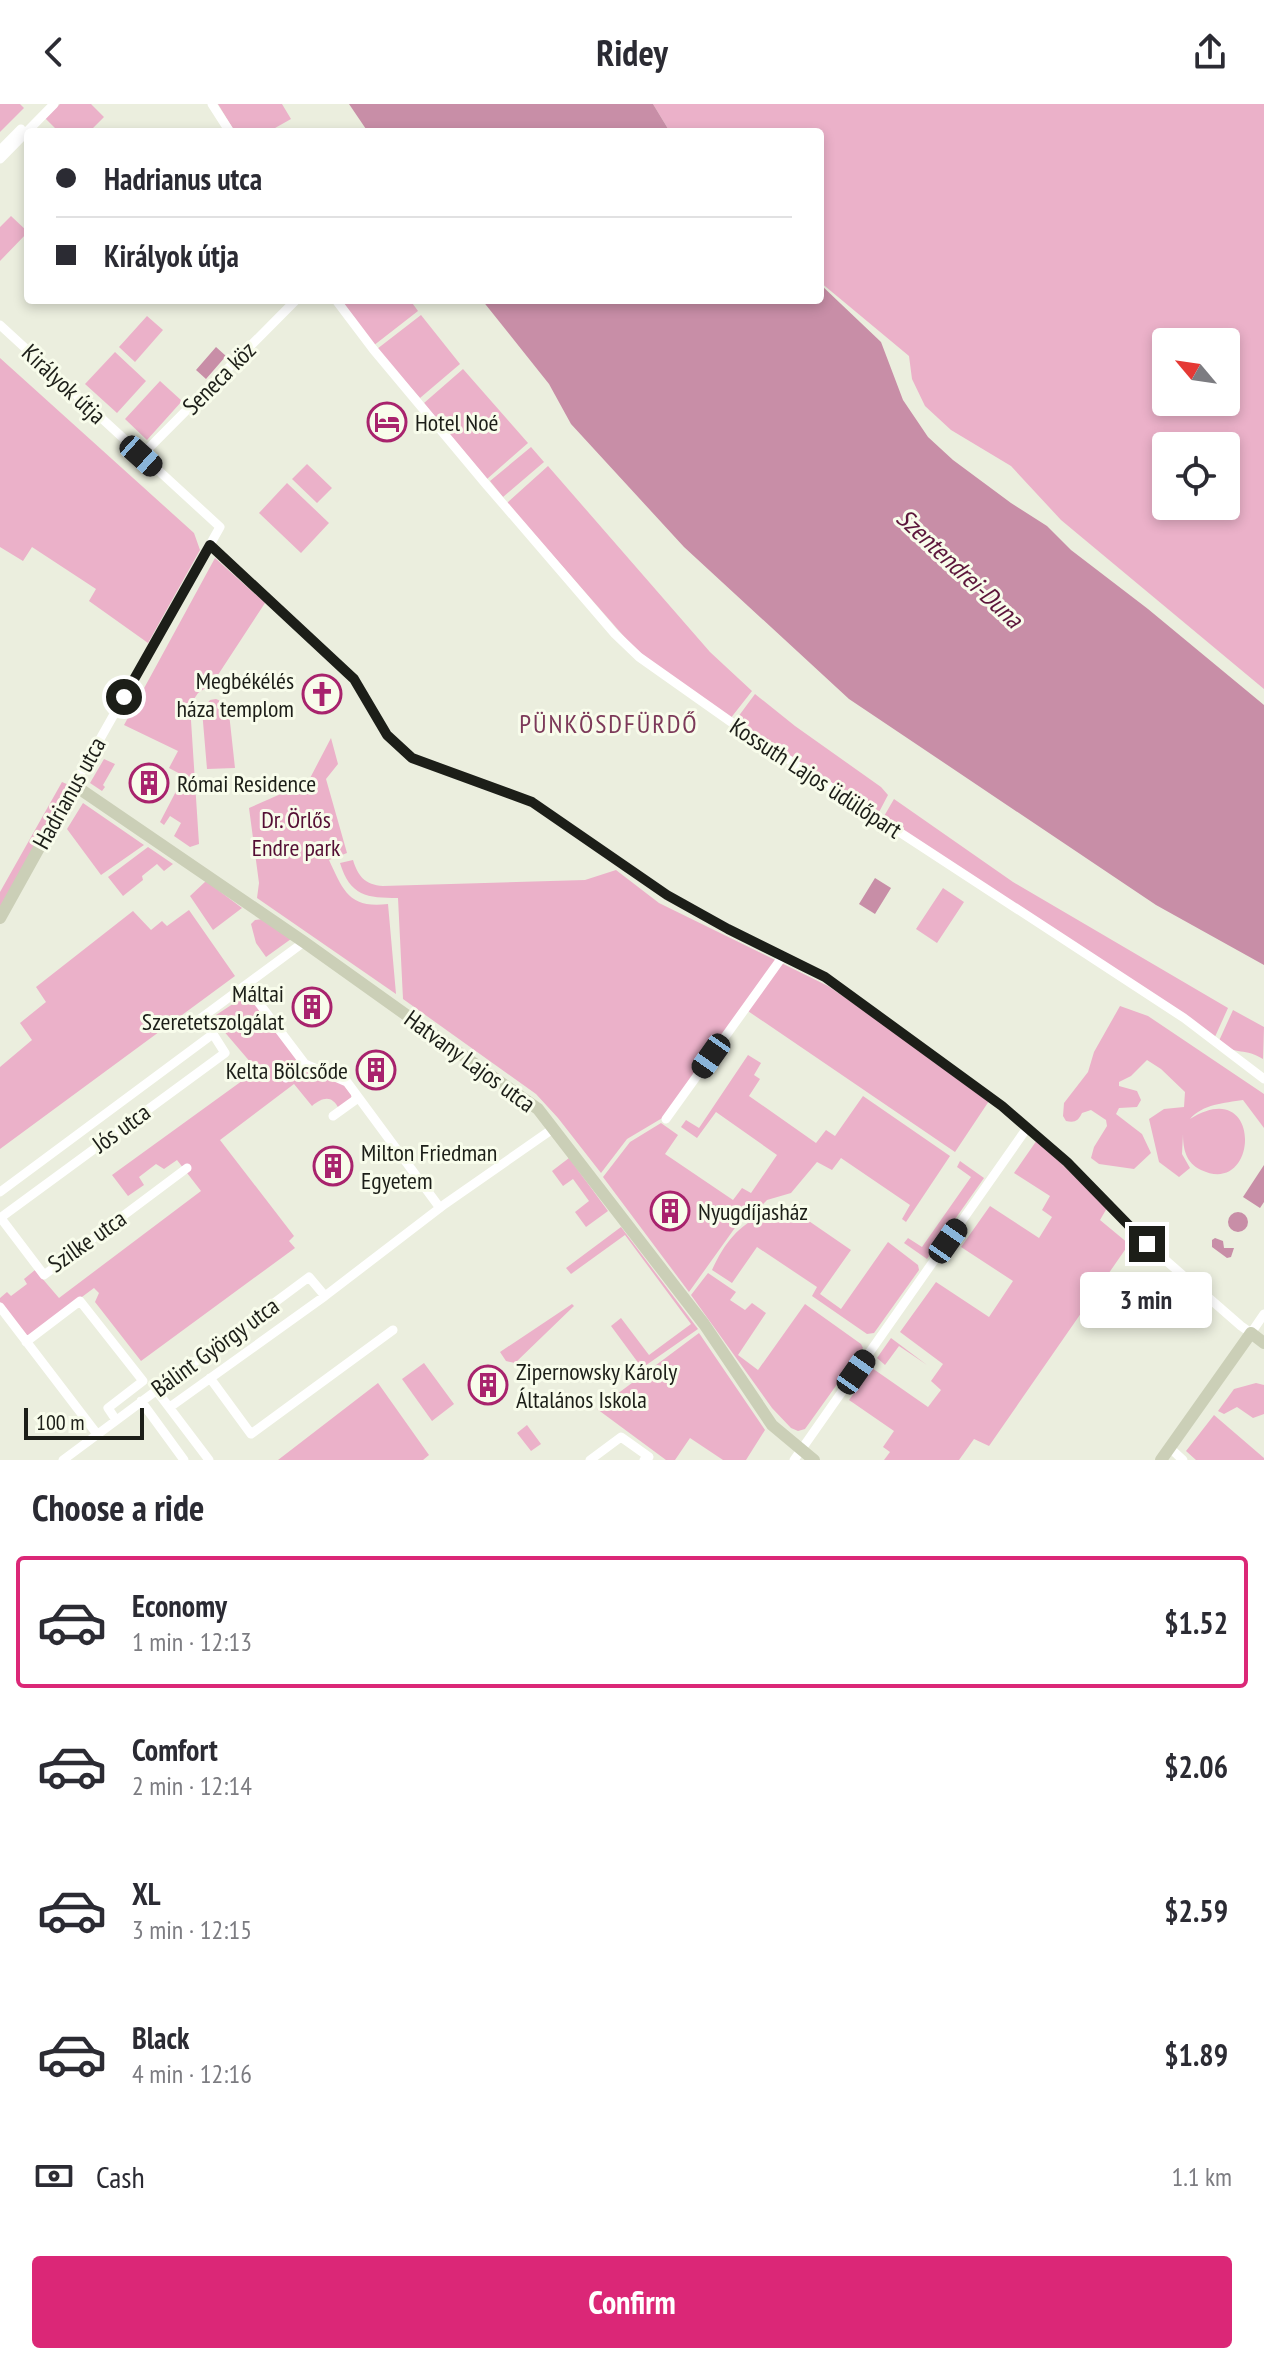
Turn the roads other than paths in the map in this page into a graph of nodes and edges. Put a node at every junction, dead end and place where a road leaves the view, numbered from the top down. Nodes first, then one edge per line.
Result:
1 (46, 104) edge
2 (54, 104) edge
3 (212, 104) edge
4 (30, 128) edge
5 (227, 128) edge
6 (24, 135) edge
7 (0, 150) edge
8 (0, 159) edge
9 (292, 304) edge
10 (339, 304) edge
11 (0, 325) edge
12 (141, 456) junction
13 (210, 545) junction
14 (74, 785) junction
15 (0, 918) edge
16 (304, 942) junction
17 (783, 956) junction
18 (246, 986) junction
19 (213, 1034) junction
20 (305, 1064) junction
21 (286, 1078) dead end
22 (1264, 1079) edge
23 (358, 1098) junction
24 (333, 1116) dead end
25 (666, 1119) dead end
26 (554, 1128) junction
27 (1027, 1128) junction
28 (187, 1168) dead end
29 (0, 1192) edge
30 (440, 1208) junction
31 (0, 1217) edge
32 (325, 1296) junction
33 (0, 1307) edge
34 (1264, 1314) edge
35 (393, 1330) dead end
36 (1251, 1333) junction
37 (26, 1342) junction
38 (1264, 1343) edge
39 (210, 1378) junction
40 (156, 1390) junction
41 (141, 1401) junction
42 (170, 1407) junction
43 (116, 1420) junction
44 (97, 1434) junction
45 (1170, 1448) junction
46 (798, 1455) edge
47 (63, 1460) edge
48 (184, 1460) edge
49 (209, 1460) edge
50 (590, 1460) edge
51 (644, 1460) edge
52 (814, 1460) edge
53 (1161, 1460) edge
54 (1183, 1460) edge

1 - 7 street
2 - 4 street
3 - 5 street
6 - 8 street
9 - 12 street, Seneca köz
10 - 22 street, Kossuth Lajos üdülőpart
11 - 12 street, Királyok útja
12 - 13 street, Királyok útja
13 - 14 street, Hadrianus utca
13 - 17 street
14 - 15 street, Hadrianus utca
14 - 16 street, Hatvany Lajos utca
16 - 18 street, Jós utca
16 - 26 street, Hatvany Lajos utca
17 - 25 street
17 - 27 street
18 - 19 street, Jós utca
18 - 20 street
19 - 29 street, Jós utca
19 - 31 street, Jós utca
20 - 21 street
20 - 23 street
23 - 24 street
23 - 30 street
26 - 30 street, Bálint György utca
26 - 46 street, Hatvany Lajos utca
27 - 36 street
27 - 46 street
28 - 31 street, Szilke utca
30 - 32 street, Bálint György utca
32 - 39 street, Bálint György utca
32 - 40 street, Bálint György utca
33 - 37 street
34 - 36 street
35 - 39 street
36 - 38 street
36 - 45 street
37 - 43 street
37 - 44 street
39 - 42 street, Bálint György utca
40 - 41 street, Bálint György utca
40 - 42 street
41 - 43 street, Bálint György utca
41 - 48 street
42 - 49 street
43 - 44 street, Bálint György utca
44 - 47 street, Bálint György utca
45 - 53 street
45 - 54 street
46 - 52 street, Hatvany Lajos utca
50 - 51 street

